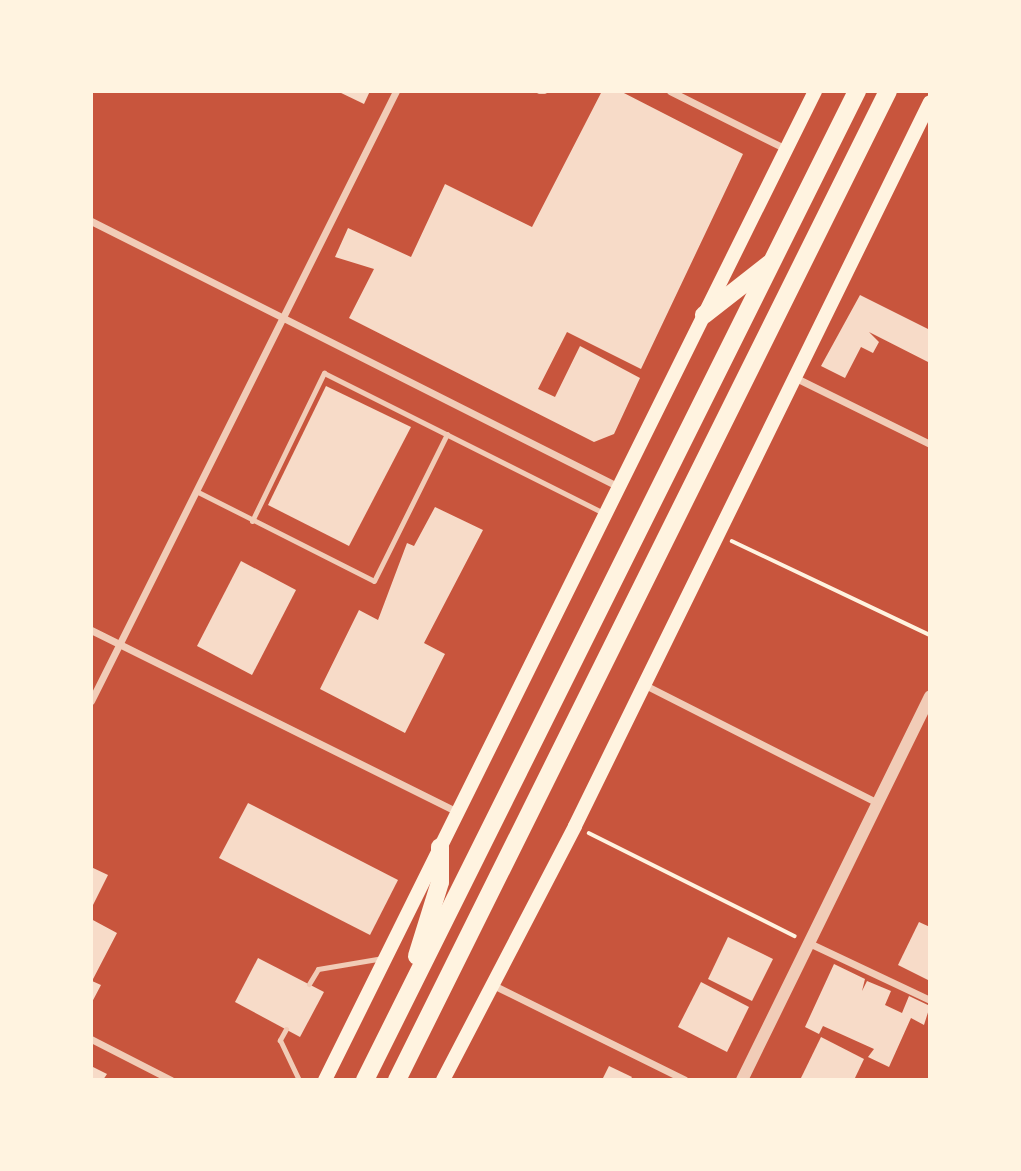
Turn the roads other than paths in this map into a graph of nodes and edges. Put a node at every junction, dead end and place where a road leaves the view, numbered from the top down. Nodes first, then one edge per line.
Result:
1 (396, 91) edge
2 (670, 91) edge
3 (815, 91) edge
4 (857, 91) edge
5 (888, 91) edge
6 (930, 102) edge
7 (786, 149) junction
8 (91, 221) edge
9 (774, 259) junction
10 (704, 315) junction
11 (283, 318) junction
12 (796, 377) junction
13 (447, 435) junction
14 (930, 444) edge
15 (619, 487) junction
16 (196, 491) junction
17 (605, 514) junction
18 (252, 521) junction
19 (91, 630) edge
20 (120, 644) junction
21 (643, 684) junction
22 (930, 697) edge
23 (91, 701) edge
24 (878, 803) junction
25 (458, 812) junction
26 (440, 848) junction
27 (809, 943) junction
28 (386, 957) junction
29 (309, 984) dead end
30 (490, 984) junction
31 (930, 1000) edge
32 (397, 1016) junction
33 (286, 1029) dead end
34 (91, 1039) edge
35 (172, 1080) edge
36 (299, 1080) edge
37 (325, 1080) edge
38 (365, 1080) edge
39 (397, 1080) edge
40 (443, 1080) edge
41 (685, 1080) edge
42 (742, 1080) edge

1 - 11 street
2 - 7 street
3 - 7 main road
4 - 9 main road
5 - 39 main road
6 - 12 main road
7 - 10 main road
8 - 11 street
9 - 10 main road
9 - 32 main road
10 - 15 main road
11 - 15 street
11 - 16 street
12 - 14 street
12 - 21 main road
13 - 17 lane
13 - 18 lane
13 - 18 lane
15 - 17 main road
16 - 18 lane
16 - 20 street
17 - 25 main road
19 - 20 street
20 - 23 street
20 - 25 street
21 - 24 street
21 - 30 main road
22 - 24 street
24 - 27 street
25 - 26 main road
26 - 28 main road
26 - 32 main road
27 - 31 street
27 - 42 street
28 - 29 lane
28 - 37 main road
30 - 40 main road
30 - 41 street
32 - 38 main road
33 - 36 lane
34 - 35 street

